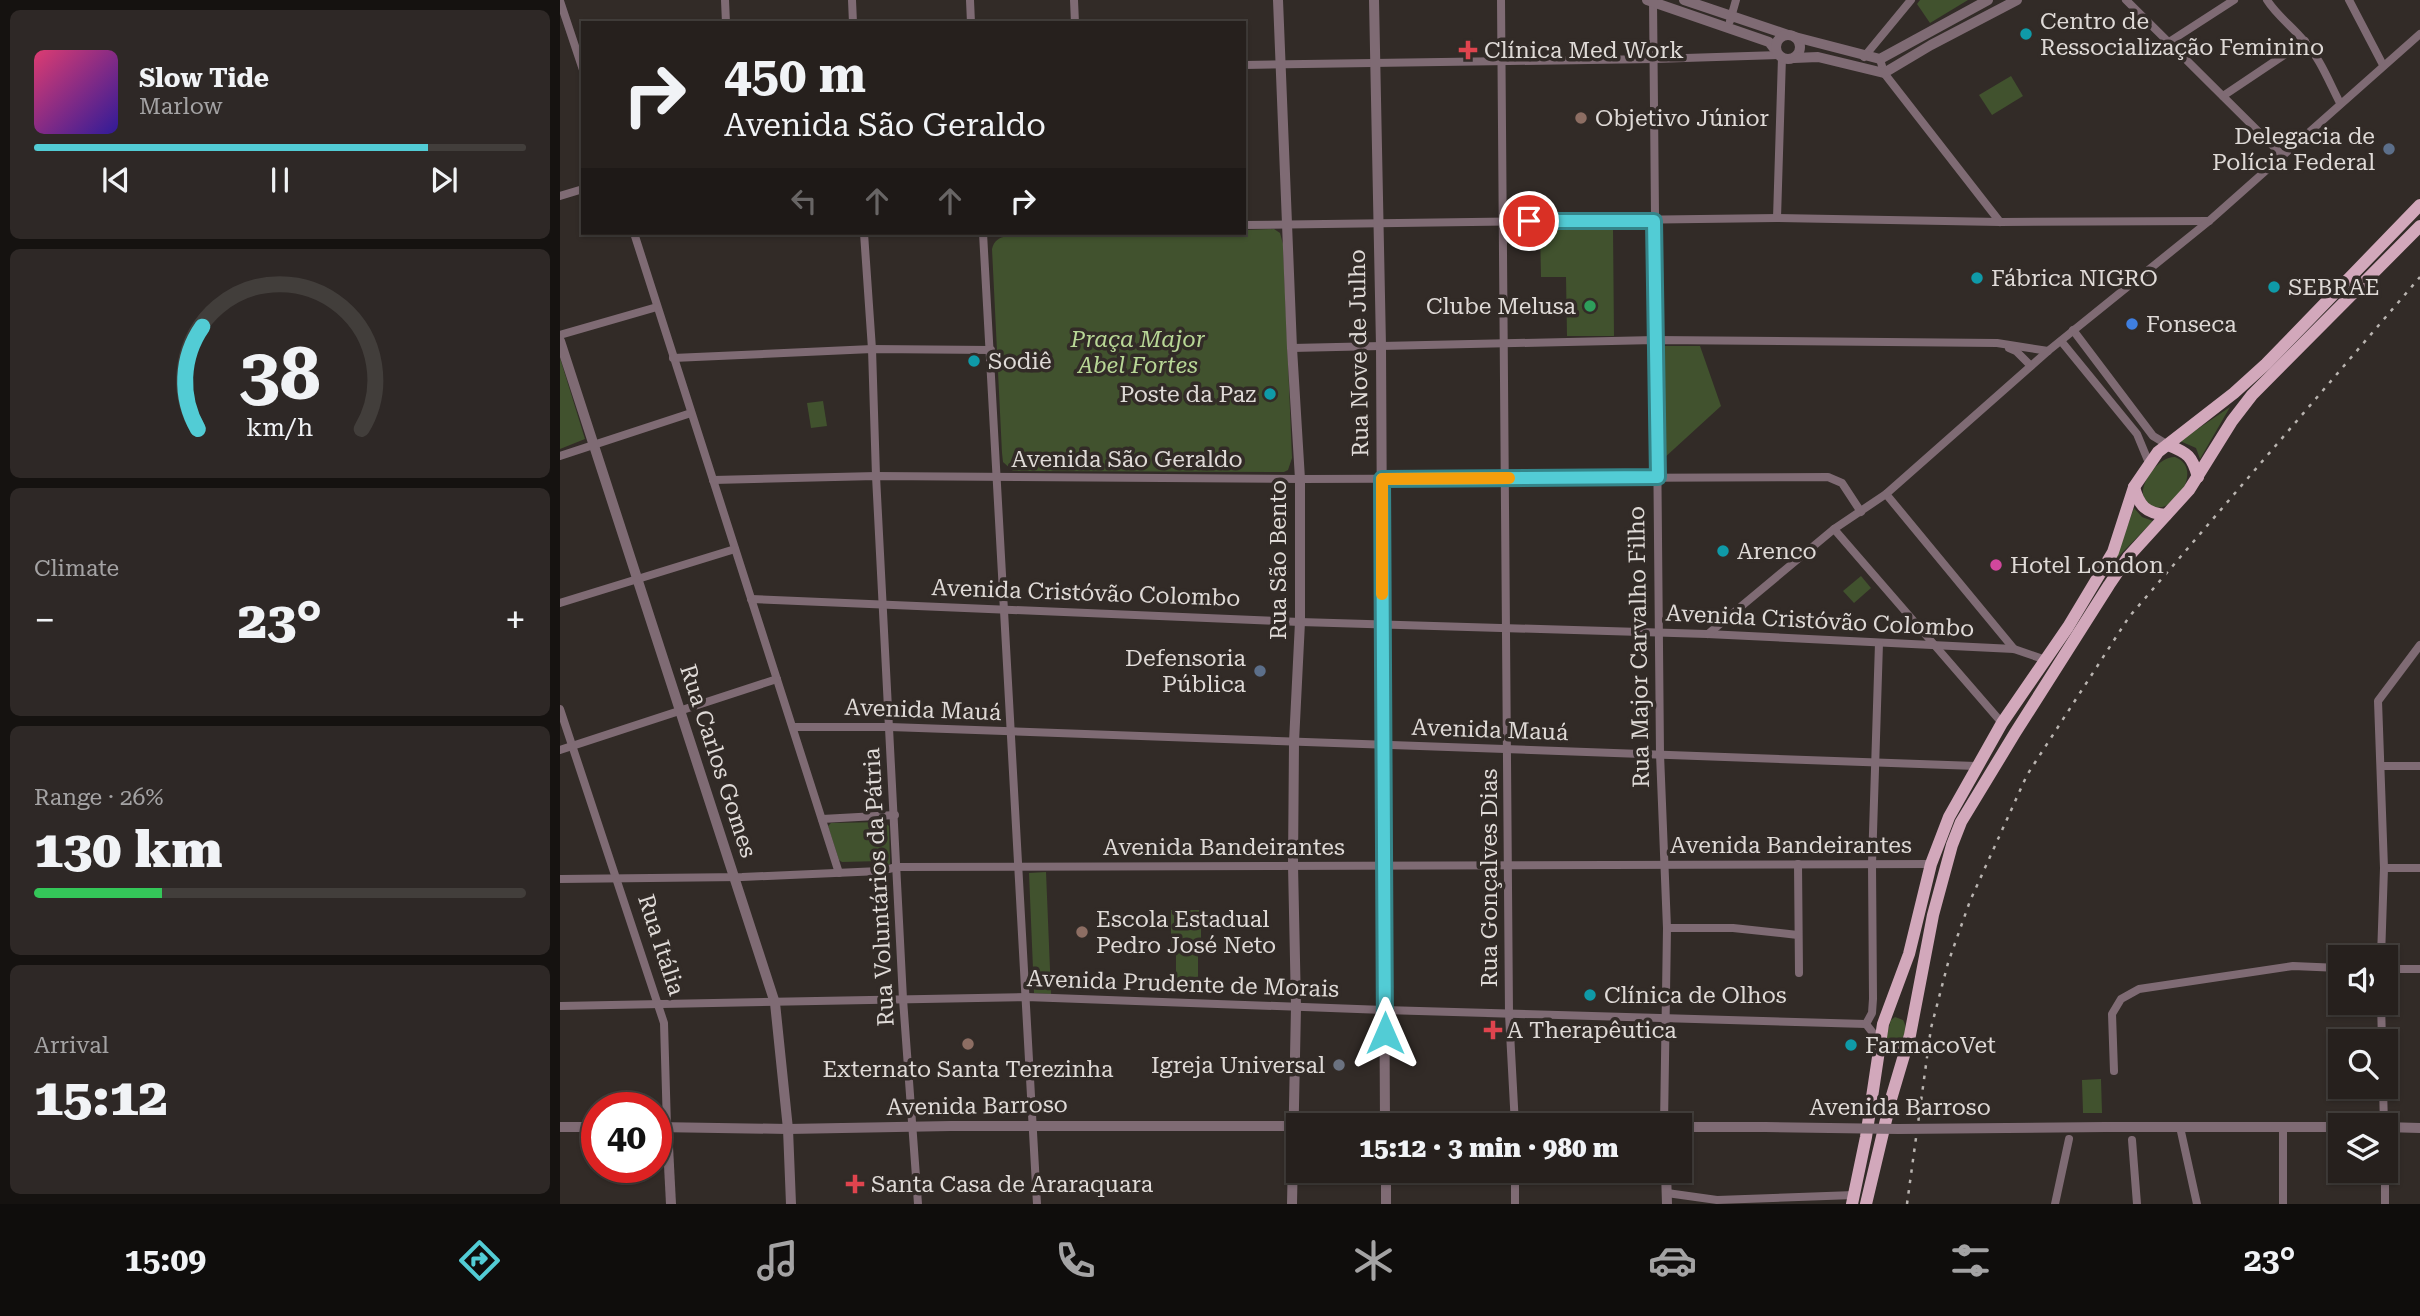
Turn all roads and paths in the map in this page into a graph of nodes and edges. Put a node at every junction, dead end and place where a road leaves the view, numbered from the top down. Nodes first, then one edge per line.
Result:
1 (725, 0) edge
2 (852, 0) edge
3 (970, 0) edge
4 (1074, 0) edge
5 (1278, 0) edge
6 (1374, 0) edge
7 (1501, 0) edge
8 (1684, 0) edge
9 (1736, 0) edge
10 (1911, 0) edge
11 (1988, 0) edge
12 (2017, 0) edge
13 (2126, 0) edge
14 (2234, 0) edge
15 (2267, 0) edge
16 (2349, 0) edge
17 (560, 1) edge
18 (1651, 1) edge
19 (1731, 16) junction
20 (726, 21) edge
21 (853, 21) edge
22 (971, 21) edge
23 (1074, 21) edge
24 (1728, 27) junction
25 (2420, 34) edge
26 (1791, 36) junction
27 (2305, 41) junction
28 (2169, 42) junction
29 (1783, 55) junction
30 (1654, 59) junction
31 (1880, 59) junction
32 (1863, 60) junction
33 (1502, 62) junction
34 (1375, 63) junction
35 (581, 64) edge
36 (1281, 64) junction
37 (1246, 65) edge
38 (2383, 65) junction
39 (1884, 73) junction
40 (2223, 96) junction
41 (2340, 103) junction
42 (2282, 155) junction
43 (581, 190) edge
44 (560, 196) edge
45 (2420, 205) edge
46 (1777, 218) junction
47 (1504, 221) junction
48 (1654, 221) junction
49 (2209, 221) junction
50 (1378, 222) junction
51 (2000, 222) junction
52 (1287, 224) junction
53 (1246, 225) edge
54 (2420, 226) edge
55 (635, 235) edge
56 (864, 235) edge
57 (983, 235) edge
58 (657, 307) junction
59 (2073, 330) junction
60 (560, 338) edge
61 (1655, 340) junction
62 (2061, 341) junction
63 (1997, 343) junction
64 (1504, 344) junction
65 (1381, 346) junction
66 (1292, 348) junction
67 (872, 349) junction
68 (991, 350) junction
69 (2048, 351) junction
70 (673, 358) junction
71 (2031, 366) junction
72 (2115, 386) junction
73 (2105, 394) junction
74 (691, 413) junction
75 (594, 445) junction
76 (2168, 445) junction
77 (560, 456) edge
78 (2149, 463) junction
79 (876, 476) junction
80 (1658, 477) junction
81 (2198, 477) junction
82 (997, 478) junction
83 (1505, 478) junction
84 (1300, 479) junction
85 (1382, 479) junction
86 (713, 480) junction
87 (2134, 487) junction
88 (1886, 494) junction
89 (1861, 512) junction
90 (2166, 515) junction
91 (1834, 529) junction
92 (735, 549) junction
93 (637, 579) junction
94 (751, 599) junction
95 (560, 604) edge
96 (883, 604) junction
97 (1004, 609) junction
98 (1300, 622) junction
99 (1382, 624) junction
100 (1506, 629) junction
101 (1658, 632) junction
102 (1707, 634) junction
103 (1879, 643) junction
104 (2420, 645) edge
105 (1936, 646) junction
106 (2014, 649) junction
107 (2046, 660) junction
108 (777, 679) junction
109 (560, 709) edge
110 (680, 710) junction
111 (2002, 723) junction
112 (793, 727) junction
113 (890, 727) junction
114 (1012, 732) junction
115 (1294, 742) junction
116 (1382, 745) junction
117 (572, 746) junction
118 (560, 750) edge
119 (1508, 750) junction
120 (1660, 754) junction
121 (1874, 761) junction
122 (1976, 766) junction
123 (2381, 766) junction
124 (2420, 766) edge
125 (895, 815) junction
126 (822, 820) junction
127 (1872, 863) junction
128 (1798, 864) junction
129 (1931, 864) junction
130 (1293, 865) junction
131 (1509, 865) junction
132 (1665, 865) junction
133 (1384, 866) junction
134 (897, 867) junction
135 (1019, 868) junction
136 (2384, 868) junction
137 (2420, 868) edge
138 (839, 873) junction
139 (733, 877) junction
140 (560, 879) edge
141 (617, 879) junction
142 (1667, 928) junction
143 (1798, 935) junction
144 (2381, 945) edge
145 (2328, 967) edge
146 (2420, 969) edge
147 (2398, 970) edge
148 (1799, 973) dead end
149 (1873, 992) junction
150 (1026, 997) junction
151 (903, 999) junction
152 (775, 1003) junction
153 (658, 1004) junction
154 (560, 1006) edge
155 (1891, 1006) junction
156 (1296, 1007) junction
157 (1384, 1010) junction
158 (1510, 1014) junction
159 (1665, 1017) junction
160 (1912, 1022) junction
161 (1866, 1024) junction
162 (1880, 1042) junction
163 (1906, 1047) junction
164 (2114, 1071) dead end
165 (663, 1092) edge
166 (1296, 1113) edge
167 (1385, 1113) edge
168 (1514, 1113) edge
169 (1664, 1113) edge
170 (1033, 1126) junction
171 (1286, 1126) edge
172 (560, 1127) edge
173 (581, 1127) edge
174 (672, 1127) edge
175 (2180, 1127) junction
176 (2283, 1127) junction
177 (2328, 1127) edge
178 (2398, 1127) edge
179 (914, 1128) junction
180 (1692, 1128) edge
181 (1695, 1128) junction
182 (2420, 1128) edge
183 (788, 1129) junction
184 (1692, 1129) edge
185 (2069, 1139) dead end
186 (2132, 1140) dead end
187 (669, 1183) edge
188 (1293, 1183) edge
189 (1386, 1183) edge
190 (1515, 1183) edge
191 (2385, 1183) edge
192 (1667, 1198) edge
193 (1853, 1199) edge
194 (671, 1204) edge
195 (791, 1204) edge
196 (918, 1204) edge
197 (1037, 1204) edge
198 (1292, 1204) edge
199 (1387, 1204) edge
200 (1515, 1204) edge
201 (1866, 1204) edge
202 (2054, 1204) edge
203 (2137, 1204) edge
204 (2197, 1204) edge
205 (2283, 1204) edge
206 (2385, 1204) edge

1 - 20 street
2 - 21 street
3 - 22 street
4 - 23 street
5 - 36 street, Rua São Bento
6 - 34 street, Rua Nove de Julho
7 - 33 street, Rua Gonçalves Dias
8 - 19 street
9 - 19 street
10 - 32 street
11 - 31 street
12 - 39 street
13 - 28 street
14 - 28 street
15 - 27 street
16 - 38 street
17 - 35 street
18 - 24 street
18 - 30 street, Rua Major Carvalho Filho
19 - 24 street
19 - 26 street
24 - 29 street
25 - 38 street
26 - 29 street
26 - 29 street
26 - 32 street
27 - 40 street
27 - 41 street
28 - 40 street
29 - 30 street
29 - 32 street
29 - 46 street
30 - 33 street
30 - 48 street, Rua Major Carvalho Filho
31 - 32 street
31 - 39 street
32 - 39 street
33 - 34 street
33 - 47 street, Rua Gonçalves Dias
34 - 36 street
34 - 50 street, Rua Nove de Julho
36 - 37 street
36 - 52 street, Rua São Bento
38 - 41 street
39 - 51 street
40 - 42 street
41 - 42 street
42 - 49 street
43 - 44 street
45 - 76 main road
46 - 48 street
46 - 51 street
47 - 48 street
47 - 50 street
47 - 64 street, Rua Gonçalves Dias
48 - 61 street, Rua Major Carvalho Filho
49 - 51 street
49 - 59 street
50 - 52 street
50 - 65 street, Rua Nove de Julho
52 - 53 street
52 - 66 street, Rua São Bento
54 - 81 main road
55 - 58 street
56 - 67 street, Rua Voluntários da Pátria
57 - 68 street
58 - 60 street
58 - 70 street
59 - 62 street
59 - 72 street
60 - 75 street, Rua Carlos Gomes
61 - 63 street
61 - 64 street
61 - 80 street, Rua Major Carvalho Filho
62 - 69 street
62 - 73 street
63 - 69 street
63 - 71 street
64 - 65 street
64 - 83 street, Rua Gonçalves Dias
65 - 66 street
65 - 85 street, Rua Nove de Julho
66 - 84 street, Rua São Bento
67 - 68 street
67 - 70 street
67 - 79 street, Rua Voluntários da Pátria
68 - 82 street
69 - 71 street
70 - 74 street
71 - 88 street
72 - 73 street
72 - 76 street
73 - 78 street
74 - 75 street
74 - 86 street
75 - 77 street
75 - 93 street, Rua Carlos Gomes
76 - 78 main road
76 - 81 main road
78 - 87 main road
79 - 82 street, Avenida São Geraldo
79 - 86 street, Avenida São Geraldo
79 - 96 street, Rua Voluntários da Pátria
80 - 83 street, Avenida São Geraldo
80 - 89 street, Avenida São Geraldo
80 - 101 street, Rua Major Carvalho Filho
81 - 90 main road
82 - 84 street, Avenida São Geraldo
82 - 97 street
83 - 85 street, Avenida São Geraldo
83 - 100 street, Rua Gonçalves Dias
84 - 85 street, Avenida São Geraldo
84 - 98 street, Rua São Bento
85 - 99 street, Rua Nove de Julho
86 - 92 street
87 - 90 main road
87 - 107 main road
88 - 89 street
88 - 106 street
89 - 91 street
90 - 160 main road
91 - 102 street
91 - 105 street
92 - 93 street
92 - 94 street
93 - 95 street
93 - 110 street, Rua Carlos Gomes
94 - 96 street, Avenida Cristóvão Colombo
94 - 108 street
96 - 97 street, Avenida Cristóvão Colombo
96 - 113 street, Rua Voluntários da Pátria
97 - 98 street, Avenida Cristóvão Colombo
97 - 114 street
98 - 99 street, Avenida Cristóvão Colombo
98 - 115 street, Rua São Bento
99 - 100 street, Avenida Cristóvão Colombo
99 - 116 street, Rua Nove de Julho
100 - 101 street, Avenida Cristóvão Colombo
100 - 119 street, Rua Gonçalves Dias
101 - 102 street, Avenida Cristóvão Colombo
101 - 120 street, Rua Major Carvalho Filho
102 - 103 street, Avenida Cristóvão Colombo
103 - 105 street, Avenida Cristóvão Colombo
103 - 121 street
104 - 123 street
105 - 106 street, Avenida Cristóvão Colombo
105 - 111 street
106 - 107 street, Avenida Cristóvão Colombo
107 - 111 main road
108 - 110 street
108 - 112 street
109 - 117 street, Rua Itália
110 - 117 street
110 - 139 street, Rua Carlos Gomes
111 - 122 main road
112 - 113 street, Avenida Mauá
112 - 126 street
113 - 114 street, Avenida Mauá
113 - 125 street, Rua Voluntários da Pátria
114 - 115 street, Avenida Mauá
114 - 135 street
115 - 116 street, Avenida Mauá
115 - 130 street, Rua São Bento
116 - 119 street, Avenida Mauá
116 - 133 street, Rua Nove de Julho
117 - 118 street
117 - 141 street, Rua Itália
119 - 120 street, Avenida Mauá
119 - 131 street, Rua Gonçalves Dias
120 - 121 street, Avenida Mauá
120 - 132 street, Rua Major Carvalho Filho
121 - 122 street, Avenida Mauá
121 - 127 street
122 - 129 main road
123 - 124 street
123 - 136 street
125 - 126 street
125 - 134 street, Rua Voluntários da Pátria
126 - 138 street
127 - 128 street, Avenida Bandeirantes
127 - 129 street, Avenida Bandeirantes
127 - 149 street
128 - 132 street, Avenida Bandeirantes
128 - 143 street
129 - 155 main road
130 - 133 street, Avenida Bandeirantes
130 - 135 street, Avenida Bandeirantes
130 - 156 street, Rua São Bento
131 - 132 street, Avenida Bandeirantes
131 - 133 street, Avenida Bandeirantes
131 - 158 street, Rua Gonçalves Dias
132 - 142 street, Rua Major Carvalho Filho
133 - 157 street, Rua Nove de Julho
134 - 135 street, Avenida Bandeirantes
134 - 138 street, Avenida Bandeirantes
134 - 151 street, Rua Voluntários da Pátria
135 - 150 street
136 - 137 street
136 - 144 street
138 - 139 street, Avenida Bandeirantes
139 - 141 street, Avenida Bandeirantes
139 - 152 street, Rua Carlos Gomes
140 - 141 street, Avenida Bandeirantes
141 - 153 street, Rua Itália
142 - 143 street
142 - 159 street, Rua Major Carvalho Filho
143 - 148 street
145 - 164 street
146 - 147 street
149 - 155 street
149 - 161 street
150 - 151 street, Avenida Prudente de Morais
150 - 156 street, Avenida Prudente de Morais
150 - 170 street
151 - 152 street, Avenida Prudente de Morais
151 - 179 street, Rua Voluntários da Pátria
152 - 153 street, Avenida Prudente de Morais
152 - 183 street, Rua Carlos Gomes
153 - 154 street, Avenida Prudente de Morais
153 - 165 street, Rua Itália
155 - 160 main road
155 - 162 main road
156 - 157 street, Avenida Prudente de Morais
156 - 166 street, Rua São Bento
157 - 158 street, Avenida Prudente de Morais
157 - 167 street, Rua Nove de Julho
158 - 159 street, Avenida Prudente de Morais
158 - 168 street, Rua Gonçalves Dias
159 - 161 street, Avenida Prudente de Morais
159 - 169 street, Rua Major Carvalho Filho
160 - 163 main road
161 - 162 street
162 - 163 main road
162 - 193 main road
163 - 201 main road
170 - 171 street, Avenida Barroso
170 - 179 street, Avenida Barroso
170 - 197 street
172 - 173 street
174 - 183 street, Avenida Barroso
175 - 176 street, Avenida Barroso
175 - 181 street, Avenida Barroso, bridge
175 - 204 street
176 - 177 street, Avenida Barroso
176 - 205 street
178 - 182 street
179 - 183 street, Avenida Barroso
179 - 196 street, Rua Voluntários da Pátria
180 - 181 street, Avenida Barroso
181 - 184 street, Avenida Barroso
183 - 195 street, Rua Carlos Gomes
185 - 202 street
186 - 203 street
187 - 194 street, Rua Itália
188 - 198 street, Rua São Bento
189 - 199 street
190 - 200 street
191 - 206 street
192 - 193 street

